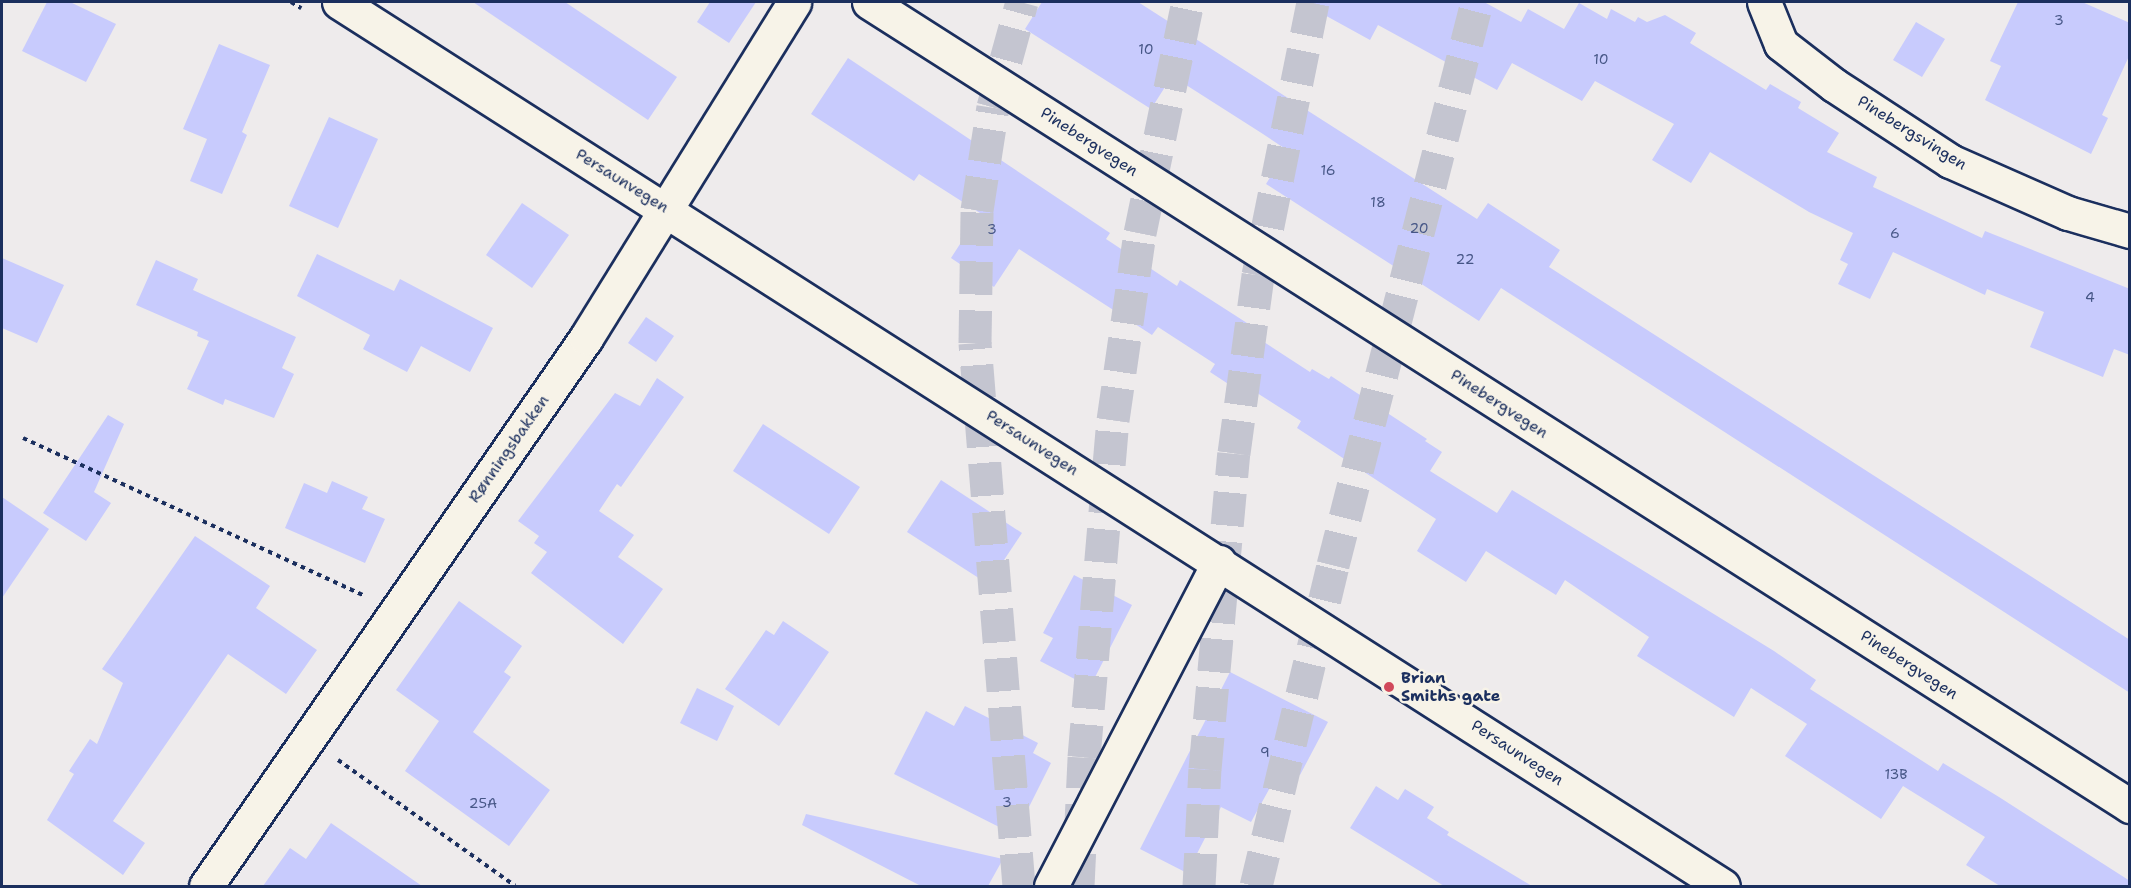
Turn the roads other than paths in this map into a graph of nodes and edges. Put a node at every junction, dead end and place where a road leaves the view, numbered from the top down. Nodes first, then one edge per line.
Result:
1 (339, 2) edge
2 (795, 2) edge
3 (869, 2) edge
4 (1764, 2) edge
5 (667, 210) junction
6 (2130, 231) edge
7 (1219, 562) junction
8 (2130, 806) edge
9 (206, 886) edge
10 (1051, 886) edge
11 (1723, 886) edge

1 - 5 street, Persaunvegen
2 - 5 street, Rønningsbakken
3 - 8 street, Pinebergvegen
4 - 6 street, Pinebergsvingen
5 - 7 street, Persaunvegen
5 - 9 street, Rønningsbakken
7 - 10 street
7 - 11 street, Persaunvegen

